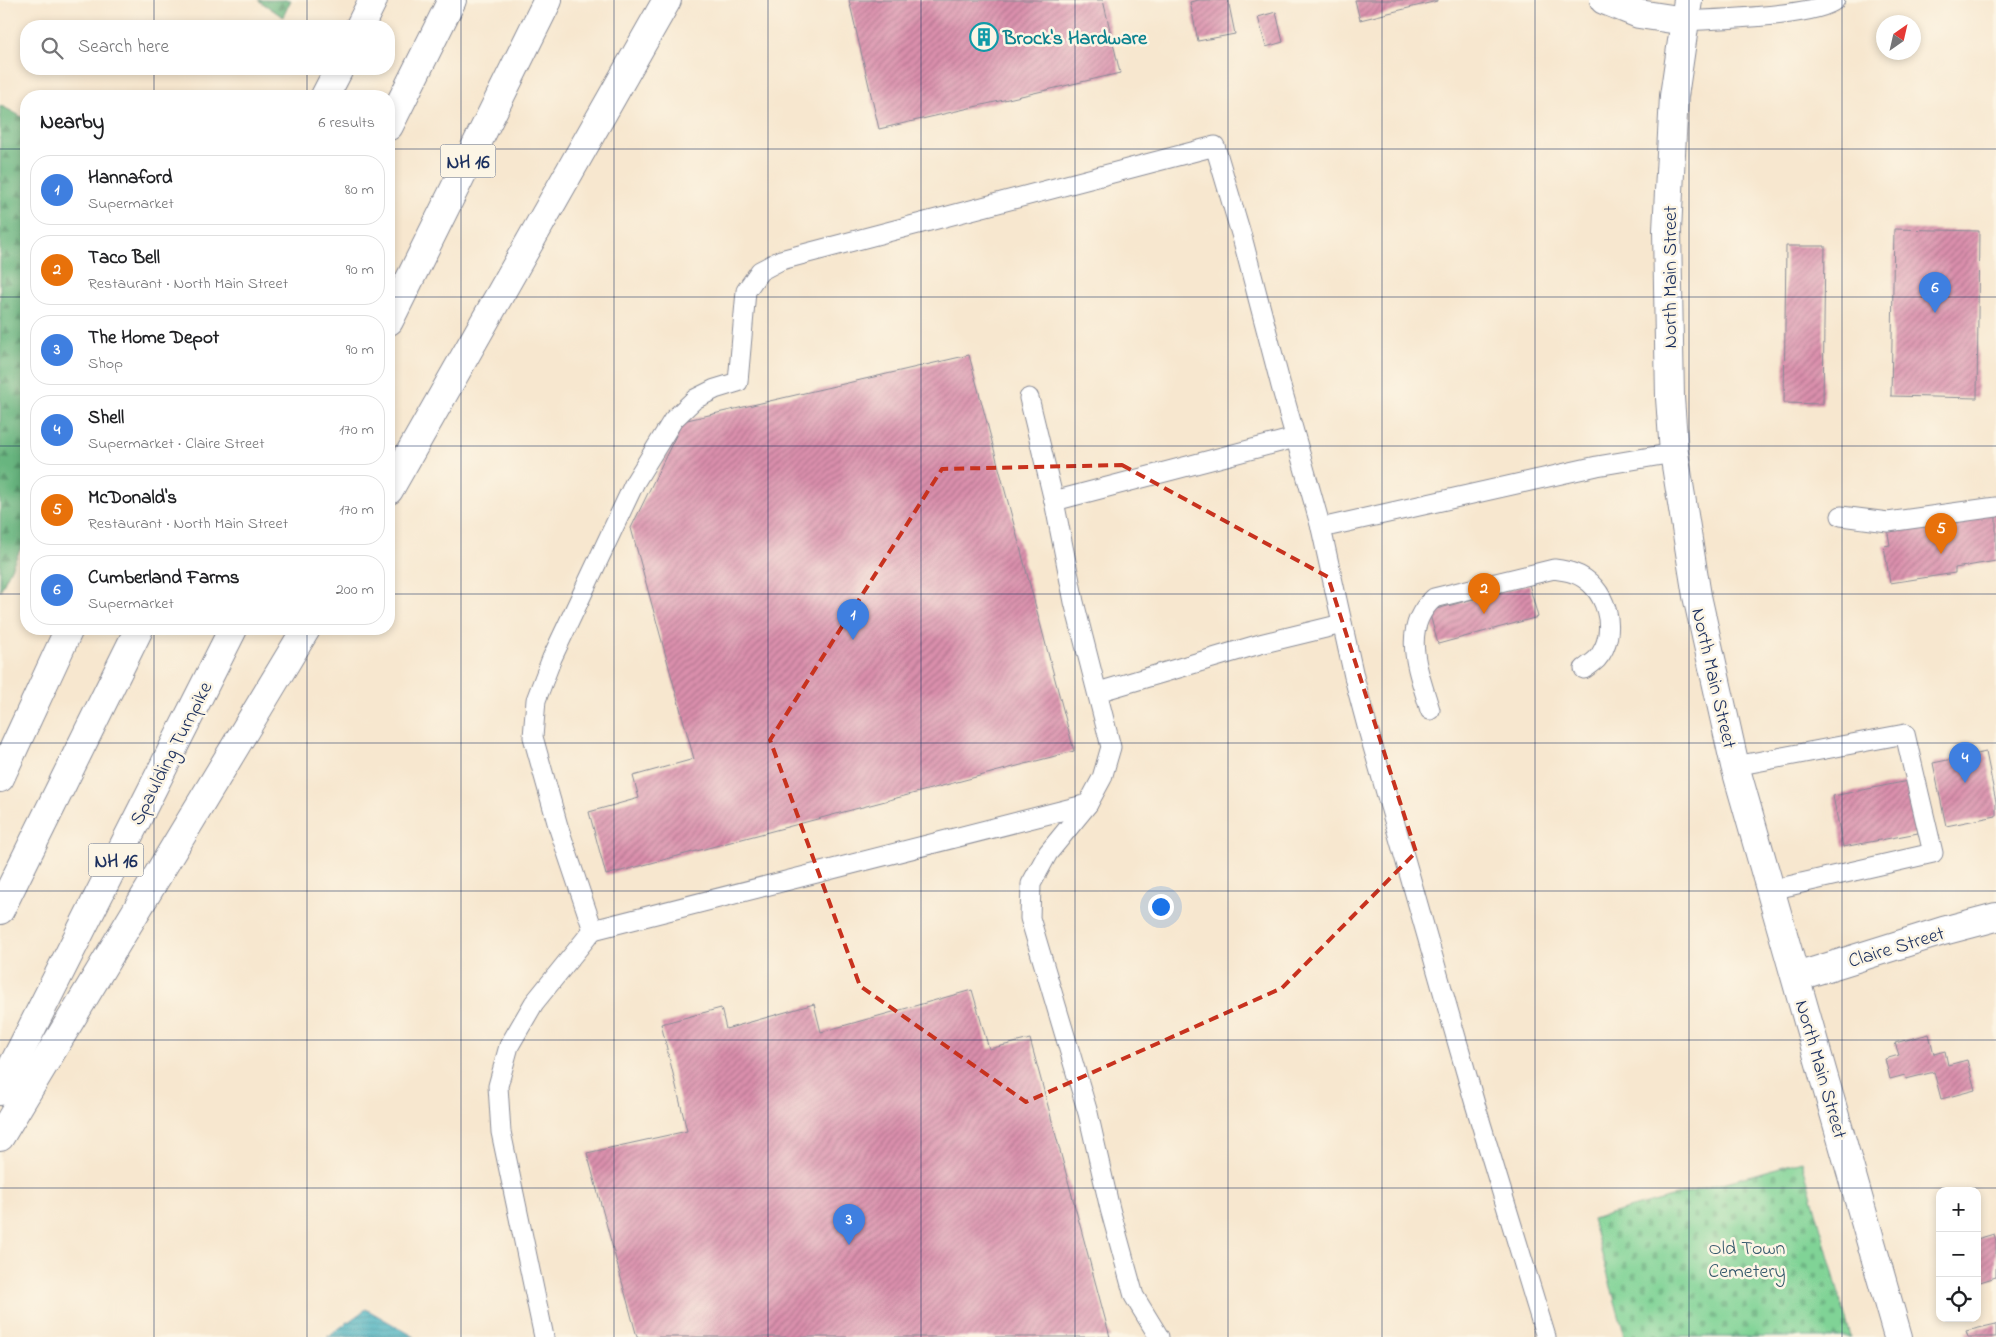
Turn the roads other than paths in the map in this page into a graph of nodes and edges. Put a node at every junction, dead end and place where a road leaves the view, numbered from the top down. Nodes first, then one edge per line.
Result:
1 (372, 0) edge
2 (452, 0) edge
3 (548, 0) edge
4 (667, 0) edge
5 (1604, 0) edge
6 (1835, 0) edge
7 (1687, 11) edge
8 (363, 20) edge
9 (336, 75) edge
10 (329, 90) edge
11 (395, 114) edge
12 (395, 309) edge
13 (1029, 398) dead end
14 (1295, 438) junction
15 (1674, 453) junction
16 (395, 479) edge
17 (1054, 500) junction
18 (1996, 507) edge
19 (1842, 516) dead end
20 (1321, 528) junction
21 (1342, 624) junction
22 (66, 635) edge
23 (136, 635) edge
24 (230, 635) edge
25 (302, 635) edge
26 (1584, 669) dead end
27 (1098, 692) junction
28 (1430, 710) dead end
29 (1735, 766) junction
30 (0, 778) edge
31 (1088, 804) junction
32 (1771, 890) junction
33 (0, 910) edge
34 (1996, 917) edge
35 (593, 930) junction
36 (1796, 977) junction
37 (0, 1091) edge
38 (0, 1136) edge
39 (544, 1337) edge
40 (1159, 1337) edge
41 (1546, 1337) edge
42 (1898, 1337) edge

1 - 8 main road
2 - 11 main road
3 - 12 main road, NH 16
4 - 16 main road
5 - 7 main road
6 - 7 lane
7 - 15 main road, North Main Street
9 - 10 main road
13 - 17 lane
14 - 17 lane
14 - 20 lane
14 - 35 lane
15 - 20 lane
15 - 29 main road, North Main Street
17 - 27 lane
18 - 19 lane
20 - 21 lane
21 - 27 lane
21 - 41 lane
22 - 30 main road
23 - 33 main road
24 - 37 main road, Spaulding Turnpike / NH 16
25 - 38 main road
26 - 28 lane
27 - 31 lane
29 - 32 main road, North Main Street
29 - 32 lane
31 - 35 lane
31 - 40 lane
32 - 36 main road, North Main Street
34 - 36 main road, Claire Street
35 - 39 lane
36 - 42 main road, North Main Street

